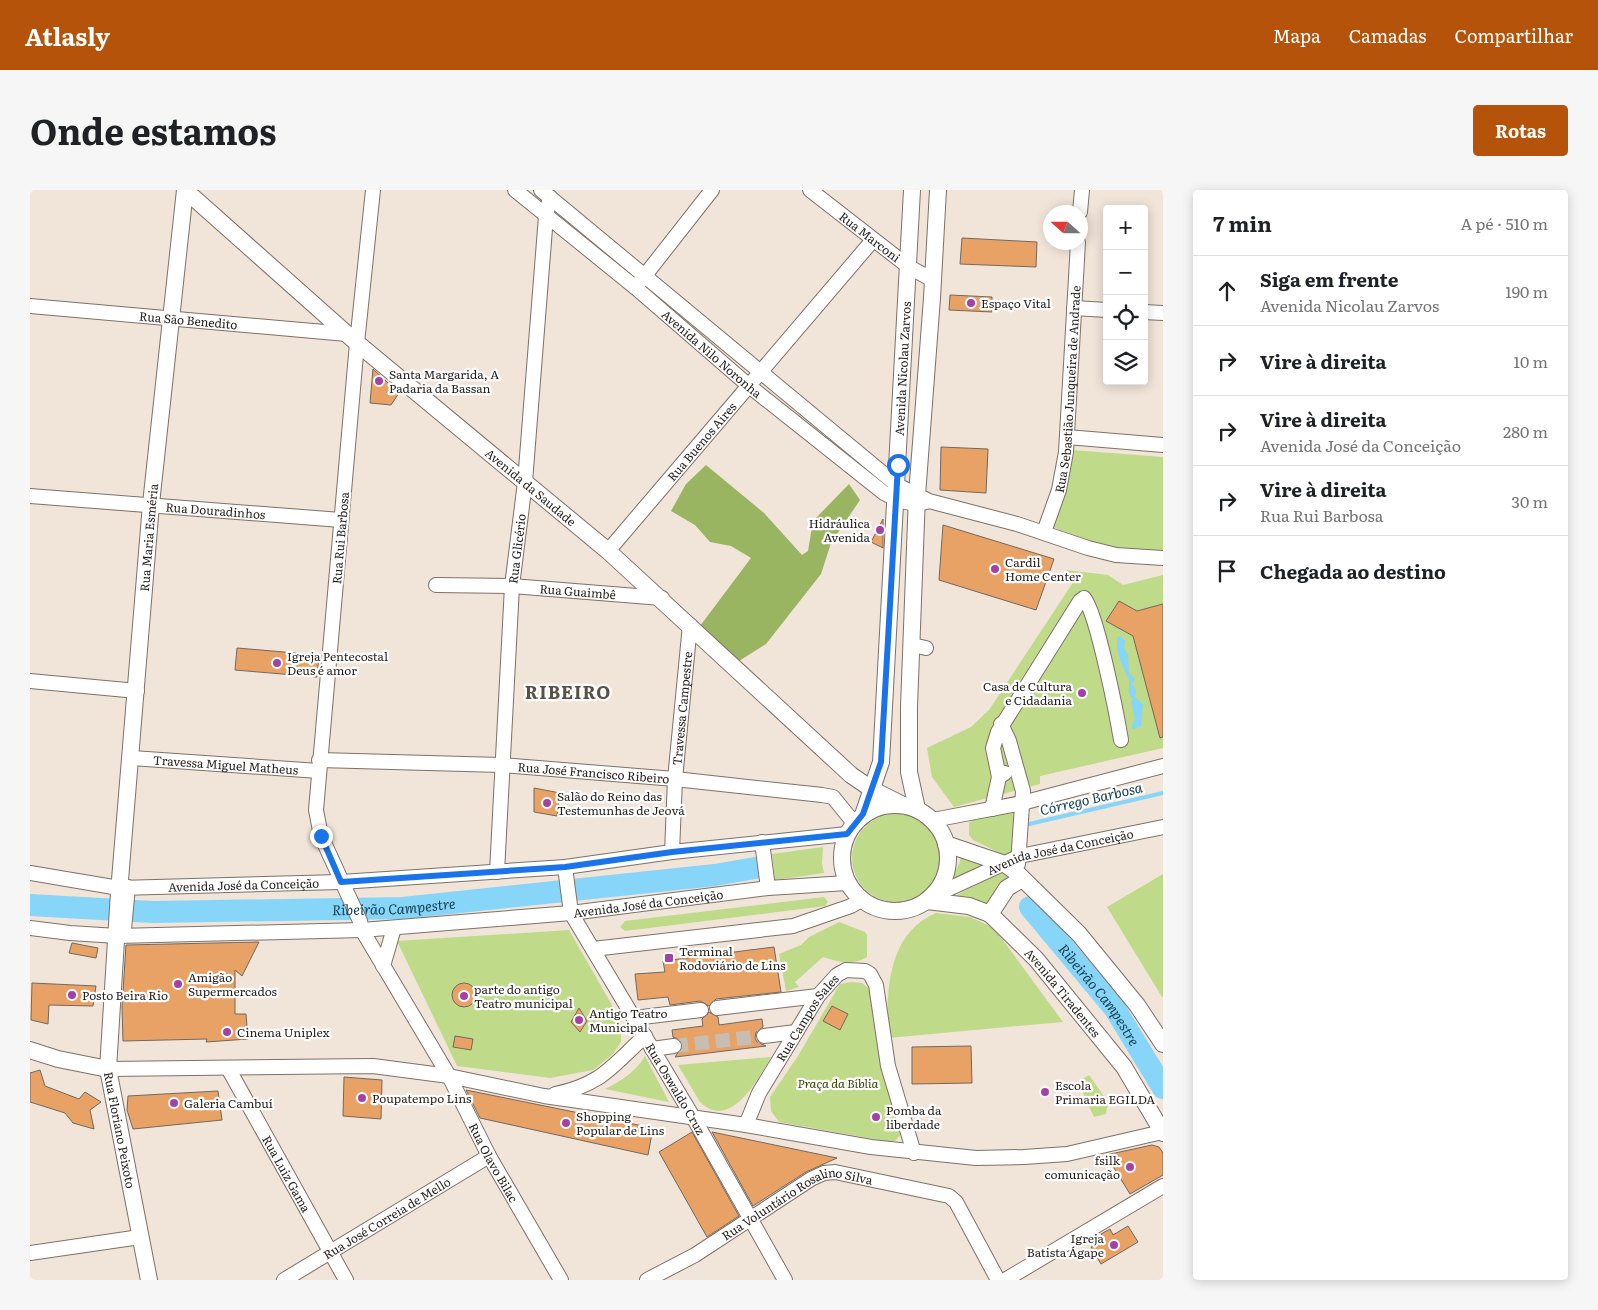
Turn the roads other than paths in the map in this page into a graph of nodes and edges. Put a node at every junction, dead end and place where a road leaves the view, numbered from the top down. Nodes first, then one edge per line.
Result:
1 (185, 190) edge
2 (373, 190) edge
3 (515, 190) edge
4 (712, 190) edge
5 (810, 190) edge
6 (912, 190) edge
7 (938, 190) edge
8 (1082, 190) edge
9 (545, 194) edge
10 (1081, 205) edge
11 (546, 216) junction
12 (873, 240) junction
13 (1078, 250) edge
14 (909, 267) junction
15 (644, 275) junction
16 (933, 280) junction
17 (636, 288) junction
18 (30, 306) edge
19 (1074, 308) junction
20 (1103, 310) edge
21 (1148, 312) edge
22 (1163, 313) edge
23 (170, 320) junction
24 (352, 338) junction
25 (760, 372) junction
26 (748, 385) junction
27 (1066, 437) junction
28 (1163, 445) edge
29 (525, 482) junction
30 (896, 492) junction
31 (30, 496) edge
32 (921, 500) junction
33 (151, 504) junction
34 (341, 520) junction
35 (1044, 532) junction
36 (608, 551) junction
37 (1163, 558) edge
38 (436, 585) dead end
39 (512, 586) junction
40 (662, 598) junction
41 (690, 625) junction
42 (30, 681) edge
43 (137, 691) junction
44 (1001, 724) junction
45 (1009, 740) junction
46 (1121, 740) dead end
47 (994, 742) junction
48 (132, 758) junction
49 (319, 765) junction
50 (501, 765) junction
51 (1163, 766) edge
52 (1018, 774) junction
53 (999, 777) junction
54 (675, 779) junction
55 (873, 790) junction
56 (1022, 804) junction
57 (910, 807) junction
58 (992, 809) junction
59 (933, 820) junction
60 (854, 824) junction
61 (1163, 826) edge
62 (762, 842) junction
63 (946, 844) junction
64 (672, 852) junction
65 (1016, 868) junction
66 (497, 872) junction
67 (30, 873) edge
68 (565, 873) junction
69 (847, 883) junction
70 (343, 887) junction
71 (768, 888) junction
72 (123, 891) junction
73 (929, 899) junction
74 (861, 900) junction
75 (570, 908) junction
76 (990, 914) junction
77 (361, 926) junction
78 (30, 928) edge
79 (394, 928) junction
80 (120, 933) junction
81 (593, 950) junction
82 (383, 966) junction
83 (818, 996) junction
84 (717, 1008) dead end
85 (701, 1010) dead end
86 (634, 1018) junction
87 (796, 1032) junction
88 (764, 1036) tunnel mouth
89 (649, 1042) junction
90 (1163, 1044) edge
91 (674, 1046) tunnel mouth
92 (30, 1050) edge
93 (228, 1068) junction
94 (108, 1069) junction
95 (449, 1076) junction
96 (544, 1096) junction
97 (693, 1117) junction
98 (746, 1125) junction
99 (1163, 1132) edge
100 (914, 1153) junction
101 (489, 1156) junction
102 (1163, 1186) edge
103 (752, 1219) junction
104 (140, 1237) junction
105 (30, 1252) edge
106 (330, 1252) junction
107 (150, 1280) edge
108 (284, 1280) edge
109 (346, 1280) edge
110 (561, 1280) edge
111 (647, 1280) edge
112 (785, 1280) edge
113 (998, 1280) edge
114 (1006, 1280) edge

1 - 23 main road, Rua Maria Esméria
1 - 24 main road, Avenida da Saudade
2 - 24 street, Rua Rui Barbosa
3 - 11 street, Avenida Nilo Noronha
4 - 15 street
5 - 12 street, Rua Marconi
6 - 14 main road, Avenida Nicolau Zarvos
7 - 16 main road, Avenida Nicolau Zarvos
8 - 10 street
9 - 11 street, Rua Glicério
9 - 15 street, Avenida Nilo Noronha
11 - 17 street, Avenida Nilo Noronha
11 - 29 street, Rua Glicério
12 - 14 street, Rua Marconi
12 - 25 street, Rua Buenos Aires
13 - 19 street, Rua Sebastião Junqueira de Andrade
14 - 16 street, Rua Marconi
14 - 30 main road, Avenida Nicolau Zarvos
15 - 17 street
15 - 25 street, Avenida Nilo Noronha
16 - 32 main road, Avenida Nicolau Zarvos
17 - 26 street, Avenida Nilo Noronha
18 - 23 street, Rua São Benedito
19 - 20 street
19 - 27 street, Rua Sebastião Junqueira de Andrade
21 - 22 street
23 - 24 street, Rua São Benedito
23 - 33 main road, Rua Maria Esméria
24 - 29 main road, Avenida da Saudade
24 - 34 street, Rua Rui Barbosa
25 - 26 street, Rua Buenos Aires
25 - 30 street, Avenida Nilo Noronha
26 - 30 street, Avenida Nilo Noronha
26 - 36 street, Rua Buenos Aires
27 - 28 street
27 - 35 street, Rua Sebastião Junqueira de Andrade
29 - 36 main road, Avenida da Saudade
29 - 39 street, Rua Glicério
30 - 32 street, Avenida Nilo Noronha
30 - 55 main road, Avenida Nicolau Zarvos
31 - 33 street, Rua Douradinhos
32 - 35 street, Avenida Nilo Noronha
32 - 57 main road, Avenida Nicolau Zarvos
33 - 34 street, Rua Douradinhos
33 - 43 main road, Rua Maria Esméria
34 - 49 street, Rua Rui Barbosa
35 - 37 street, Avenida Nilo Noronha
36 - 40 main road, Avenida da Saudade
38 - 39 street, Rua Guaimbê
39 - 40 street, Rua Guaimbê
39 - 50 street, Rua Glicério
40 - 41 main road, Avenida da Saudade
41 - 54 street, Travessa Campestre
41 - 55 main road, Avenida da Saudade
42 - 43 street
43 - 48 main road, Rua Maria Esméria
44 - 45 street
44 - 46 street
44 - 47 street
45 - 47 street
45 - 52 street
47 - 53 street
48 - 49 street, Travessa Miguel Matheus
48 - 72 main road, Rua Maria Esméria
49 - 50 street, Rua José Francisco Ribeiro
49 - 70 street, Rua Rui Barbosa
50 - 54 street, Rua José Francisco Ribeiro
50 - 66 street, Rua Glicério
51 - 56 street
52 - 53 street
52 - 56 street
53 - 58 street
54 - 60 street, Rua José Francisco Ribeiro
54 - 64 street, Travessa Campestre
55 - 57 main road, Avenida da Saudade
55 - 60 main road, Avenida Nicolau Zarvos
56 - 58 street
56 - 65 street
57 - 59 main road
57 - 60 main road
58 - 59 street
59 - 63 main road
60 - 62 street, Avenida José da Conceição
60 - 69 main road
61 - 65 street, Avenida José da Conceição
62 - 64 street, Avenida José da Conceição
62 - 71 street
63 - 65 main road
63 - 73 main road
64 - 68 street, Avenida José da Conceição
65 - 73 street, Avenida José da Conceição
65 - 76 main road
65 - 90 main road
66 - 68 street, Avenida José da Conceição
66 - 70 street, Avenida José da Conceição
67 - 72 street, Avenida José da Conceição
68 - 75 street, Rua Oswaldo Cruz
69 - 71 street, Avenida José da Conceição
69 - 74 main road
70 - 72 street, Avenida José da Conceição
70 - 77 street, Rua Olavo Bilac
71 - 75 street, Avenida José da Conceição
72 - 80 main road, Rua Floriano Peixoto
73 - 74 main road
73 - 76 main road, Avenida Tiradentes
74 - 81 street
75 - 79 street, Avenida José da Conceição
75 - 81 street, Rua Oswaldo Cruz
76 - 99 main road, Avenida Tiradentes
77 - 79 street, Avenida José da Conceição
77 - 80 street, Avenida José da Conceição
77 - 82 street, Rua Olavo Bilac
78 - 80 street, Avenida José da Conceição
79 - 82 street
80 - 94 main road, Rua Floriano Peixoto
81 - 86 street, Rua Oswaldo Cruz
82 - 95 street, Rua Olavo Bilac
83 - 84 street
83 - 87 street, Rua Campos Sales
83 - 100 street, Rua Campos Sales
85 - 86 street
86 - 89 street, Rua Oswaldo Cruz
87 - 88 street
87 - 98 street, Rua Campos Sales
89 - 91 street
89 - 96 street
89 - 97 street, Rua Oswaldo Cruz
92 - 94 main road
93 - 94 street
93 - 95 street
93 - 106 street, Rua Luiz Gama
94 - 104 main road, Rua Floriano Peixoto
95 - 96 street
95 - 101 street, Rua Olavo Bilac
96 - 97 street
97 - 98 street
97 - 103 street, Rua Oswaldo Cruz
98 - 100 street
99 - 100 street
101 - 106 street, Rua José Correia de Mello
101 - 110 street, Rua Olavo Bilac
102 - 114 street
103 - 111 street, Rua Voluntário Rosalino Silva
103 - 112 street, Rua Oswaldo Cruz
103 - 113 street, Rua Voluntário Rosalino Silva
104 - 105 street
104 - 107 main road, Rua Floriano Peixoto
106 - 108 street, Rua José Correia de Mello
106 - 109 street, Rua Luiz Gama

